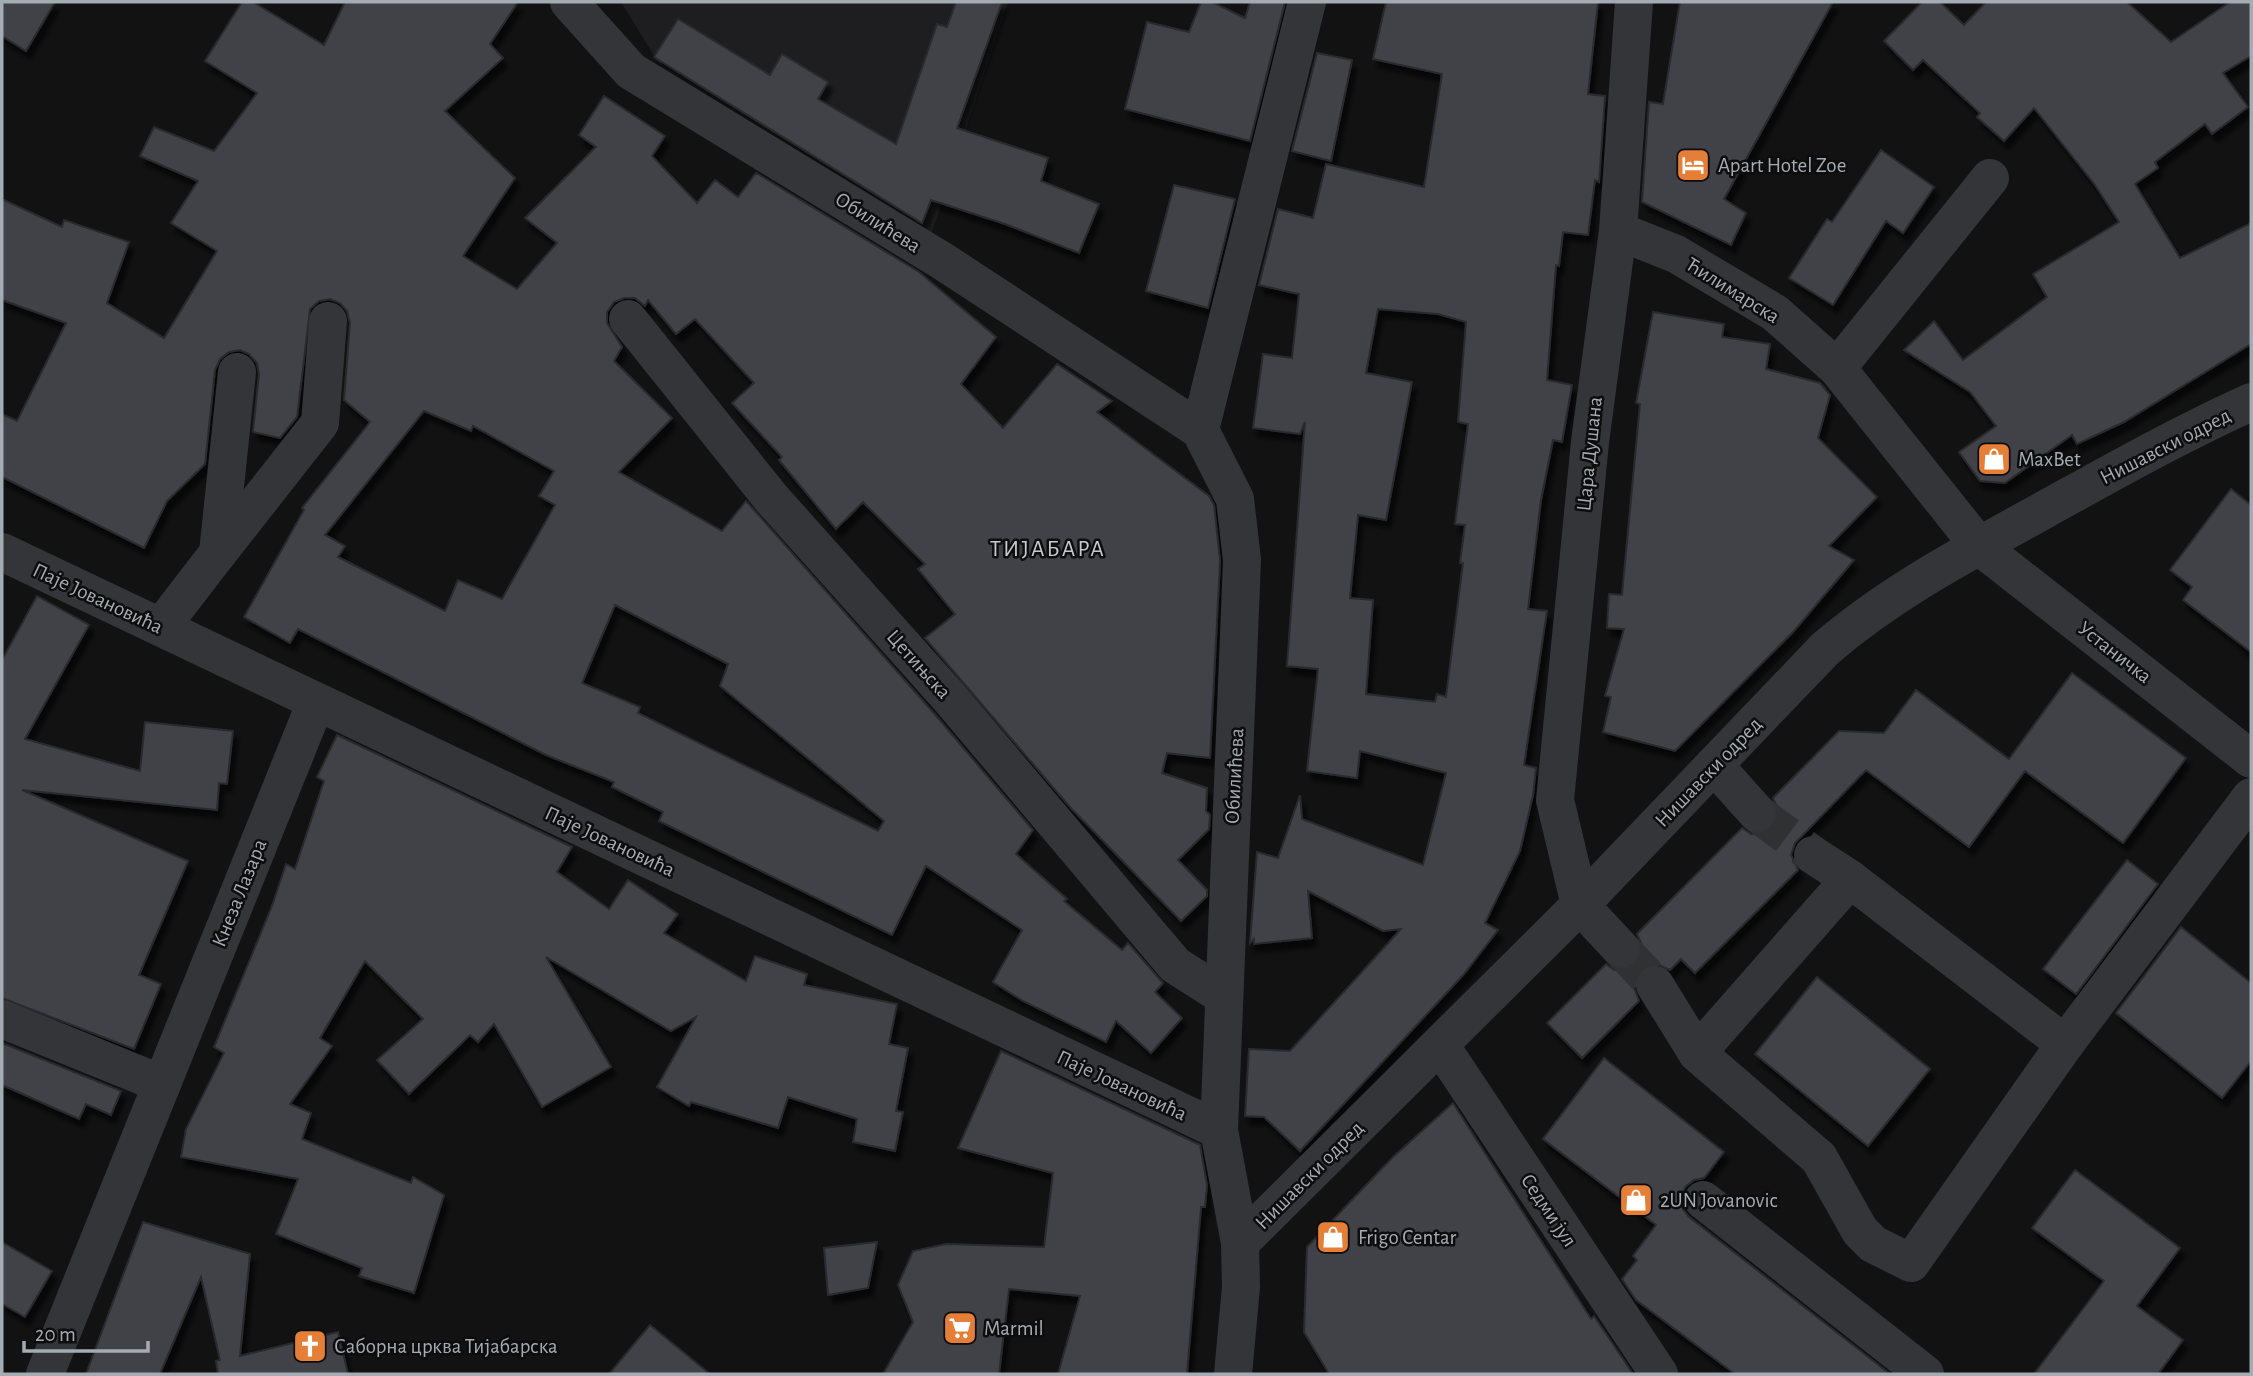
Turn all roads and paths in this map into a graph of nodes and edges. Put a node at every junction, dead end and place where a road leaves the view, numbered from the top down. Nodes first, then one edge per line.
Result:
1 (569, 2) edge
2 (1307, 2) edge
3 (1634, 2) edge
4 (1990, 178) dead end
5 (1618, 231) junction
6 (628, 319) dead end
7 (328, 321) dead end
8 (1836, 368) junction
9 (237, 372) dead end
10 (2251, 402) edge
11 (1200, 429) junction
12 (1979, 546) junction
13 (2, 552) edge
14 (218, 553) junction
15 (161, 627) junction
16 (316, 702) junction
17 (2251, 759) edge
18 (1714, 765) junction
19 (2251, 797) edge
20 (1757, 813) tunnel mouth
21 (1813, 855) tunnel mouth
22 (1850, 879) junction
23 (1580, 905) junction
24 (1621, 949) tunnel mouth
25 (1655, 985) tunnel mouth
26 (1222, 995) junction
27 (2, 1019) edge
28 (2065, 1044) junction
29 (1440, 1045) junction
30 (1697, 1053) junction
31 (162, 1084) junction
32 (1219, 1130) junction
33 (1703, 1200) dead end
34 (1240, 1243) junction
35 (45, 1374) edge
36 (1233, 1374) edge
37 (1659, 1374) edge
38 (1925, 1374) edge

1 - 11 street, Обилићева
2 - 11 street
3 - 5 street, Цара Душана
4 - 8 street
5 - 8 street, Ћилимарска
5 - 23 street, Цара Душана
6 - 26 street, Цетињска
7 - 14 street
8 - 12 street, Ћилимарска
9 - 14 street
10 - 12 street, Нишавски одред
11 - 26 street, Обилићева
12 - 17 street, Устаничка
12 - 18 street, Нишавски одред
13 - 15 street, Паје Јовановића
14 - 15 street
15 - 16 street, Паје Јовановића
16 - 31 street, Кнеза Лазара
16 - 32 street, Паје Јовановића
18 - 20 street
18 - 23 street, Нишавски одред
19 - 28 street
21 - 22 street
22 - 28 street
22 - 30 street
23 - 24 street
23 - 29 street, Нишавски одред
25 - 30 street
26 - 32 street, Обилићева
27 - 31 street
28 - 30 street
29 - 34 street, Нишавски одред
29 - 37 street, Седми јул
31 - 35 street, Кнеза Лазара
32 - 34 street, Обилићева
33 - 38 street
34 - 36 street, Обилићева

